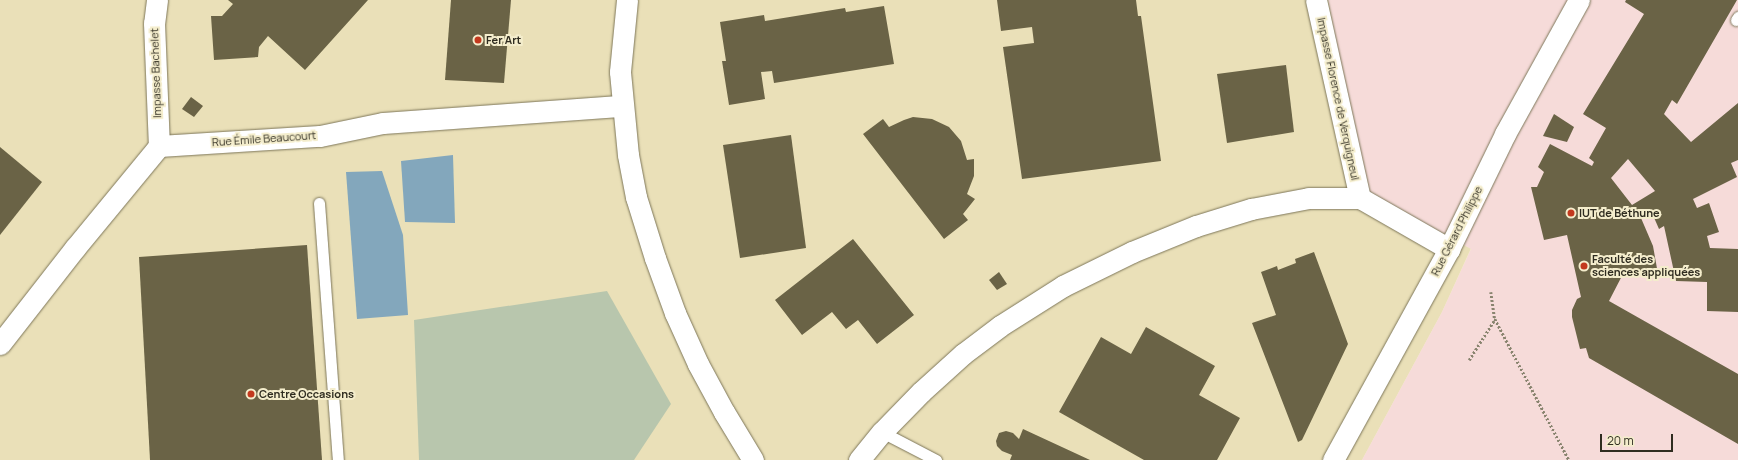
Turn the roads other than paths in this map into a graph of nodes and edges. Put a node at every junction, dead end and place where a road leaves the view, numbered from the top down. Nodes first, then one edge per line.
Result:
1 (157, 0) edge
2 (627, 0) edge
3 (1316, 0) edge
4 (1579, 0) edge
5 (622, 106) junction
6 (158, 146) junction
7 (1360, 198) junction
8 (318, 203) dead end
9 (1449, 249) junction
10 (0, 344) edge
11 (882, 432) junction
12 (338, 460) edge
13 (753, 460) edge
14 (859, 460) edge
15 (936, 460) edge
16 (1333, 460) edge

1 - 6 street, Impasse Bachelet
2 - 5 street
3 - 7 street, Impasse Florence de Verquigneul
4 - 9 street, Rue Gérard Philippe
5 - 6 street, Rue Émile Beaucourt
5 - 13 street
6 - 10 street
7 - 9 street
7 - 11 street
8 - 12 lane
9 - 16 street, Rue Gérard Philippe
11 - 14 street
11 - 15 lane

